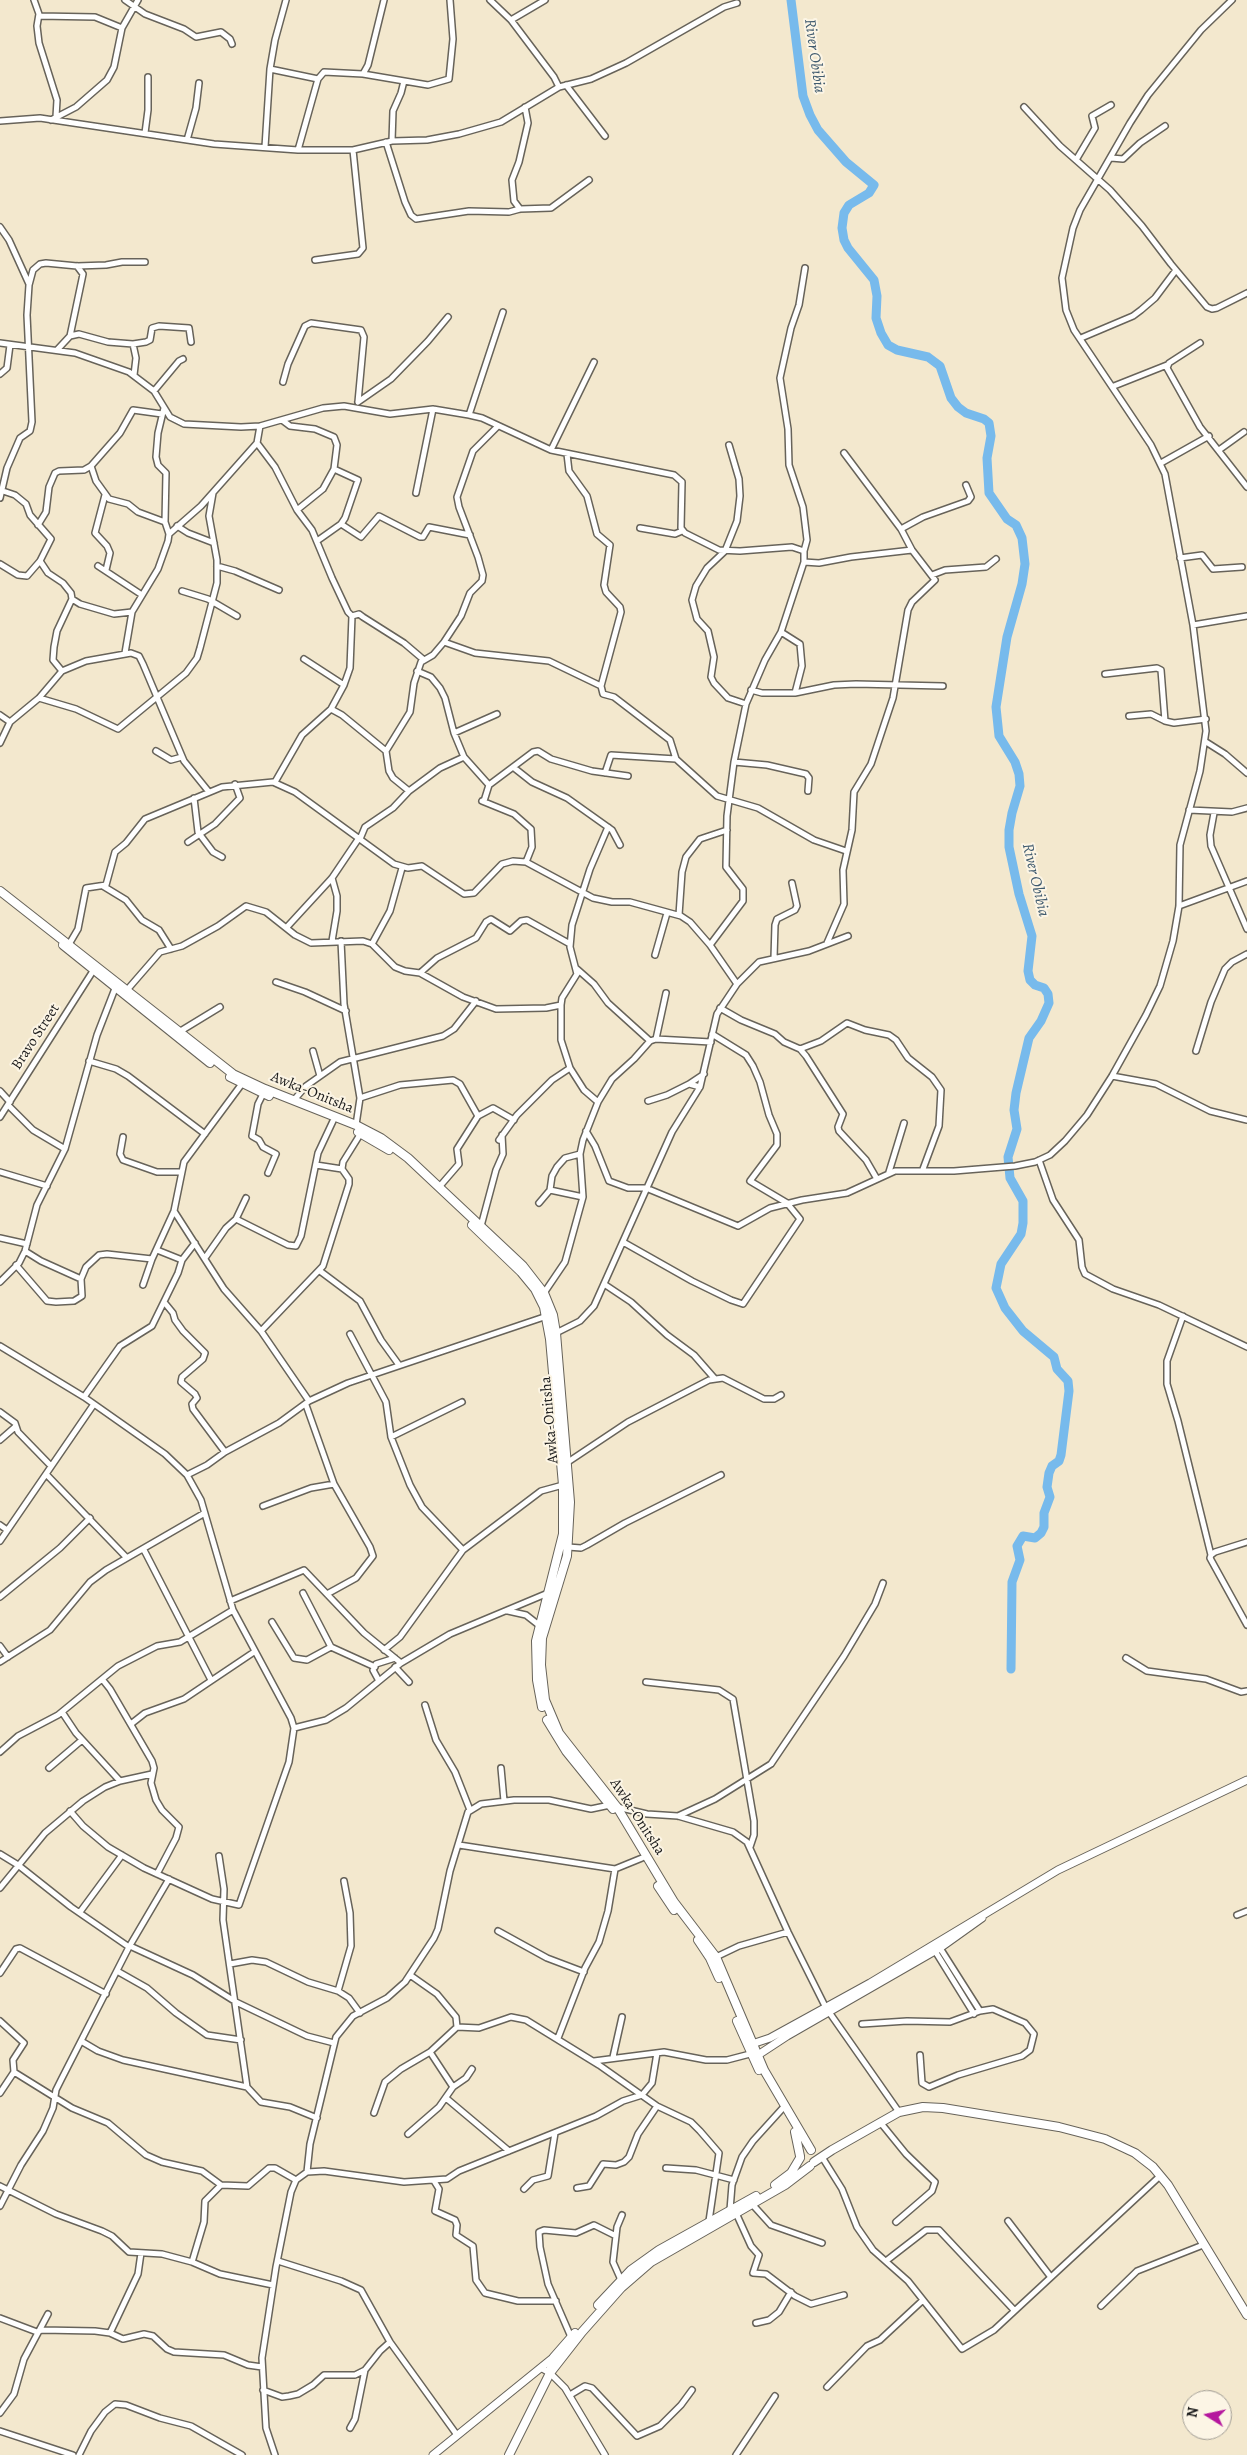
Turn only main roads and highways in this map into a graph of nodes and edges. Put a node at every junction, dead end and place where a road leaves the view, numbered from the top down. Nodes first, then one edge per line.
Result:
1 (0, 891) edge
2 (0, 897) edge
3 (68, 946) junction
4 (117, 986) junction
5 (243, 1082) junction
6 (359, 1129) junction
7 (550, 1316) junction
8 (541, 1628) junction
9 (1247, 1780) edge
10 (614, 1806) junction
11 (991, 1909) junction
12 (828, 2010) junction
13 (749, 2045) junction
14 (753, 2056) junction
15 (832, 2150) junction
16 (811, 2151) junction
17 (800, 2157) junction
18 (812, 2164) junction
19 (733, 2211) junction
20 (1247, 2315) edge
21 (554, 2357) junction
22 (550, 2373) junction
23 (433, 2455) edge
24 (509, 2455) edge

1 - 3 main road, Awka-Onitsha
2 - 3 main road, Awka-Onitsha
3 - 4 main road, Awka-Onitsha
3 - 4 main road, Awka-Onitsha
4 - 5 main road, Awka-Onitsha
4 - 5 main road, Awka-Onitsha
5 - 6 main road, Awka-Onitsha
5 - 6 main road, Awka-Onitsha
6 - 7 main road, Awka-Onitsha
6 - 7 main road, Awka-Onitsha
7 - 8 main road, Awka-Onitsha
7 - 8 main road, Awka-Onitsha
8 - 10 main road, Awka-Onitsha
9 - 11 main road
10 - 13 main road, Awka-Onitsha
10 - 13 main road, Awka-Onitsha
11 - 12 main road
11 - 12 main road
12 - 13 main road
12 - 14 main road
13 - 14 main road, Awka-Onitsha
14 - 16 main road, Awka-Onitsha
14 - 17 main road, Awka-Onitsha
15 - 16 main road
15 - 18 main road
15 - 20 main road
16 - 17 main road
16 - 18 main road
17 - 18 main road
17 - 19 main road
18 - 19 main road
19 - 21 main road
19 - 22 main road
21 - 22 main road
21 - 23 main road
22 - 24 main road

